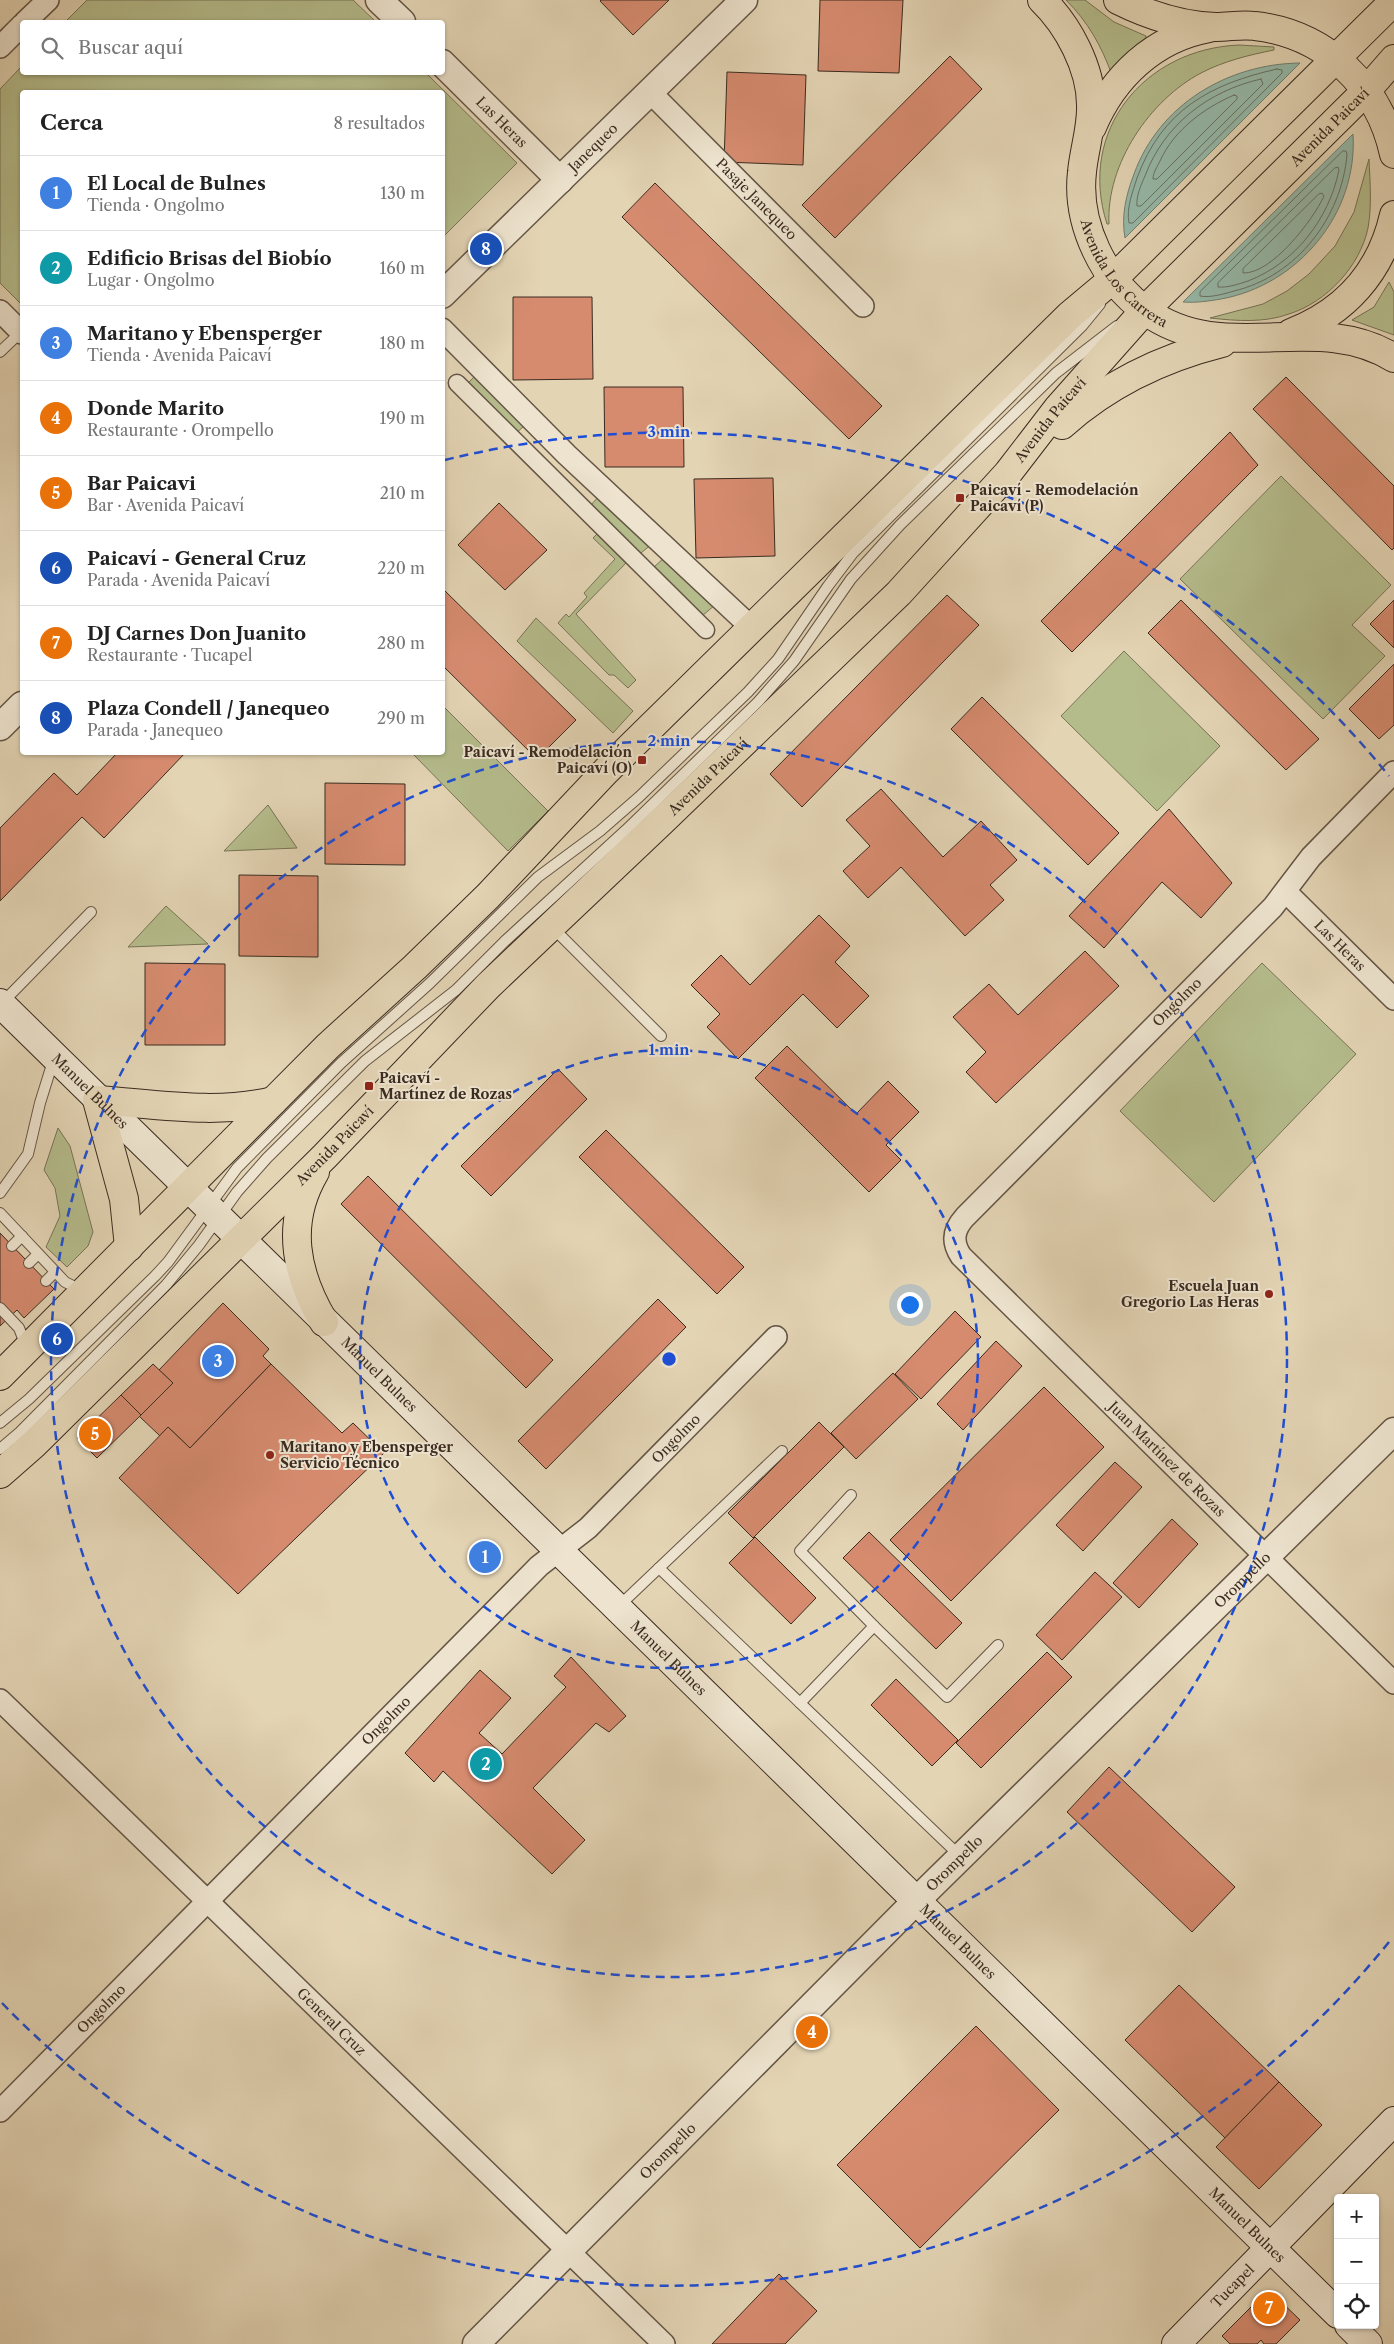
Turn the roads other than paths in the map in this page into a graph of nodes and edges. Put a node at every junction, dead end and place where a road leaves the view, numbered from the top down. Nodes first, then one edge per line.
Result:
1 (48, 0) edge
2 (379, 0) edge
3 (744, 0) edge
4 (1042, 0) edge
5 (1118, 0) edge
6 (1394, 1) edge
7 (28, 20) edge
8 (400, 20) edge
9 (1218, 27) junction
10 (20, 28) edge
11 (0, 48) edge
12 (1335, 58) junction
13 (1394, 59) edge
14 (445, 66) edge
15 (1366, 90) junction
16 (650, 92) junction
17 (1086, 143) junction
18 (1394, 154) edge
19 (560, 180) junction
20 (1394, 215) edge
21 (1113, 278) junction
22 (445, 292) edge
23 (863, 306) dead end
24 (1145, 310) junction
25 (0, 311) edge
26 (20, 331) edge
27 (445, 332) edge
28 (20, 335) edge
29 (1280, 337) junction
30 (1238, 339) junction
31 (0, 352) edge
32 (1394, 358) edge
33 (457, 383) dead end
34 (1008, 473) junction
35 (752, 628) junction
36 (706, 630) dead end
37 (20, 707) edge
38 (0, 727) edge
39 (1394, 772) edge
40 (662, 821) junction
41 (559, 891) junction
42 (1286, 892) junction
43 (91, 912) dead end
44 (550, 925) junction
45 (1394, 999) edge
46 (1, 1004) edge
47 (661, 1036) dead end
48 (54, 1057) junction
49 (98, 1100) junction
50 (273, 1101) junction
51 (325, 1156) junction
52 (188, 1188) junction
53 (0, 1193) edge
54 (214, 1213) junction
55 (2, 1219) edge
56 (956, 1228) joint
57 (22, 1236) junction
58 (240, 1239) junction
59 (12, 1246) dead end
60 (129, 1247) junction
61 (38, 1254) junction
62 (29, 1263) dead end
63 (55, 1272) junction
64 (46, 1281) dead end
65 (74, 1287) junction
66 (0, 1308) edge
67 (324, 1322) junction
68 (776, 1337) dead end
69 (23, 1339) junction
70 (0, 1376) edge
71 (0, 1423) edge
72 (1394, 1431) edge
73 (0, 1449) edge
74 (782, 1451) dead end
75 (0, 1474) edge
76 (851, 1495) dead end
77 (558, 1550) junction
78 (1267, 1556) junction
79 (659, 1568) junction
80 (616, 1608) junction
81 (874, 1626) junction
82 (998, 1645) dead end
83 (1394, 1683) edge
84 (0, 1700) edge
85 (800, 1703) junction
86 (961, 1857) junction
87 (207, 1901) junction
88 (916, 1901) junction
89 (2, 2106) edge
90 (1394, 2121) edge
91 (1270, 2248) junction
92 (568, 2251) junction
93 (1334, 2310) edge
94 (1353, 2329) edge
95 (476, 2344) edge
96 (664, 2344) edge
97 (1176, 2344) edge
98 (1368, 2344) edge

1 - 7 street
2 - 8 street
3 - 16 street, Janequeo
4 - 17 main road, Avenida Los Carrera
5 - 9 main road
6 - 12 main road
9 - 12 main road
9 - 17 main road
10 - 11 street
12 - 15 main road
12 - 21 main road
13 - 15 main road, Avenida Paicaví
14 - 19 street, Las Heras
15 - 18 main road
15 - 24 main road, Avenida Paicaví
16 - 19 street, Janequeo
16 - 23 street, Pasaje Janequeo
17 - 21 main road, Avenida Los Carrera
19 - 22 street, Janequeo
20 - 29 main road
21 - 24 main road, Avenida Los Carrera
21 - 35 main road
21 - 54 lane
24 - 30 main road, Avenida Los Carrera
24 - 34 main road, Avenida Paicaví
24 - 41 lane
25 - 26 street
27 - 35 street
28 - 31 lane
29 - 30 main road, Avenida Los Carrera
29 - 32 main road, Avenida Los Carrera
30 - 34 main road
33 - 36 street
34 - 40 main road, Avenida Paicaví
35 - 50 main road
37 - 38 street
39 - 42 street, Ongolmo
40 - 41 lane
40 - 44 main road, Avenida Paicaví
41 - 54 lane
42 - 45 street, Las Heras
42 - 56 street, Ongolmo
43 - 46 lane
44 - 47 lane
44 - 51 main road, Avenida Paicaví
46 - 48 main road, Manuel Bulnes
48 - 49 main road, Manuel Bulnes
48 - 53 lane
49 - 50 main road
49 - 52 main road, Manuel Bulnes
49 - 60 main road
50 - 52 main road
51 - 58 main road, Avenida Paicaví
51 - 67 main road
52 - 54 main road, Manuel Bulnes
52 - 60 main road
54 - 58 main road, Manuel Bulnes
54 - 71 lane
54 - 73 lane
55 - 57 lane
56 - 78 street, Juan Martínez de Rozas
57 - 59 lane
57 - 61 lane
58 - 67 main road, Manuel Bulnes
58 - 75 main road, Avenida Paicaví
60 - 65 main road
61 - 62 lane
61 - 63 lane
63 - 64 lane
63 - 65 lane
65 - 69 main road
66 - 69 lane
67 - 77 main road, Manuel Bulnes
68 - 77 street, Ongolmo
69 - 70 main road
72 - 78 street, Orompello
74 - 79 lane
76 - 81 lane
77 - 80 main road, Manuel Bulnes
77 - 87 street, Ongolmo
78 - 83 street, Juan Martínez de Rozas
78 - 86 street, Orompello
79 - 80 lane
79 - 85 lane
80 - 88 main road, Manuel Bulnes
81 - 82 lane
81 - 85 lane
84 - 87 street, General Cruz
85 - 86 lane
86 - 88 street, Orompello
87 - 89 street, Ongolmo
87 - 92 street, General Cruz
88 - 91 main road, Manuel Bulnes
88 - 92 street, Orompello
90 - 91 main road, Tucapel
91 - 93 main road, Manuel Bulnes
91 - 97 main road, Tucapel
92 - 95 street, Orompello
92 - 96 street, General Cruz
94 - 98 main road

